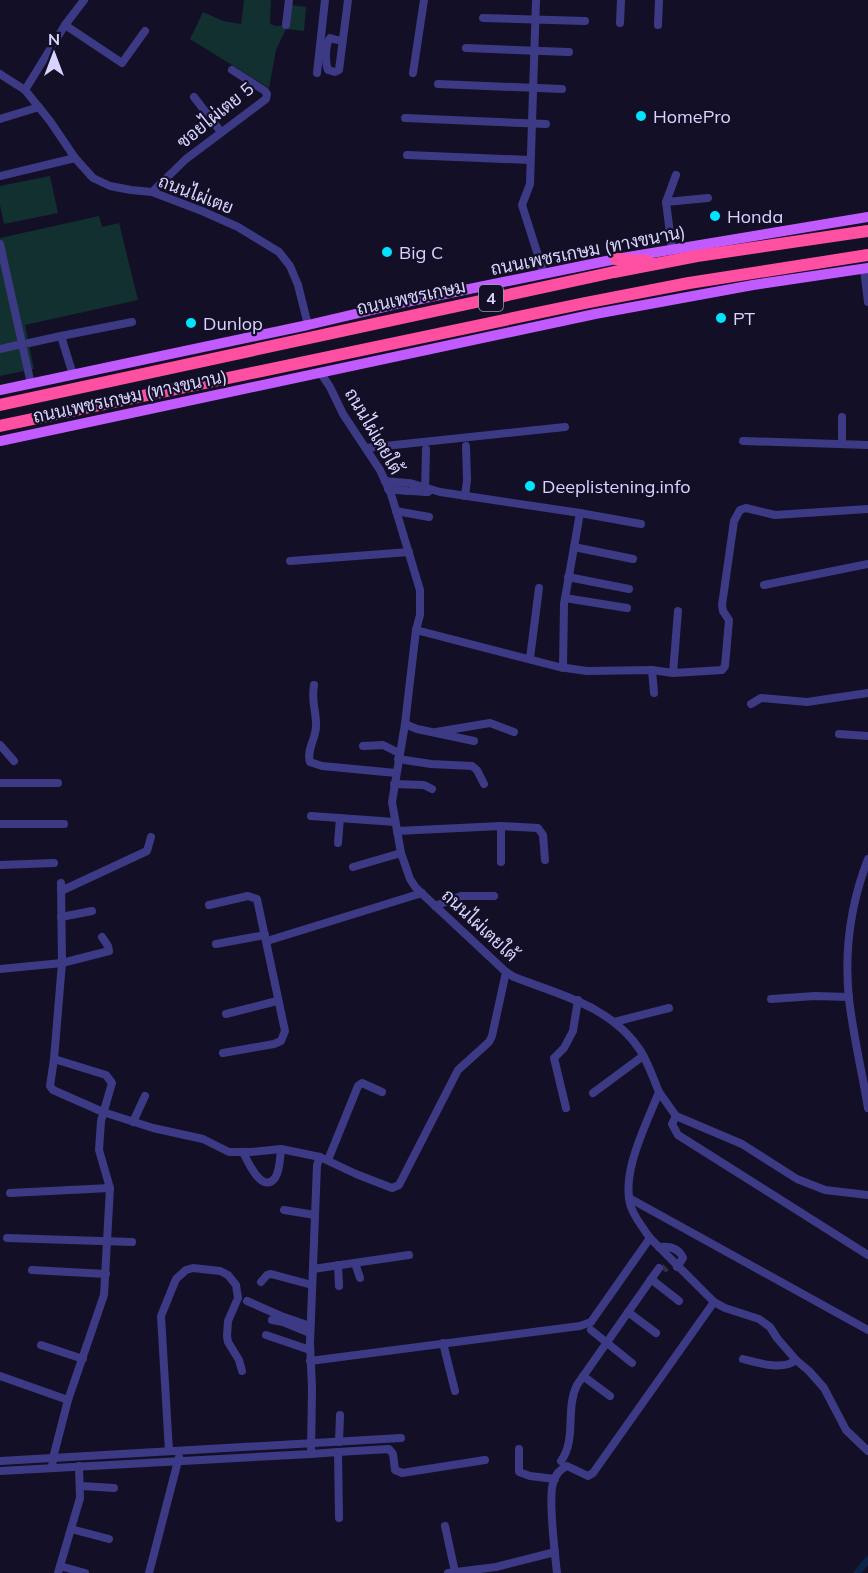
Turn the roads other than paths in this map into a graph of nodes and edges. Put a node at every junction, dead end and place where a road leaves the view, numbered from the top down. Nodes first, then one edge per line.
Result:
1 (84, 0) edge
2 (289, 0) edge
3 (325, 0) edge
4 (348, 0) edge
5 (424, 0) edge
6 (536, 0) edge
7 (621, 0) edge
8 (659, 0) edge
9 (483, 18) dead end
10 (535, 19) junction
11 (585, 21) dead end
12 (620, 23) dead end
13 (65, 25) junction
14 (286, 25) dead end
15 (658, 25) dead end
16 (145, 31) dead end
17 (337, 40) dead end
18 (466, 48) dead end
19 (534, 50) junction
20 (569, 52) dead end
21 (232, 70) dead end
22 (317, 73) dead end
23 (413, 73) dead end
24 (0, 74) edge
25 (438, 84) dead end
26 (533, 87) junction
27 (562, 89) dead end
28 (25, 90) junction
29 (194, 97) dead end
30 (39, 107) junction
31 (405, 118) dead end
32 (0, 119) edge
33 (532, 124) junction
34 (546, 124) dead end
35 (221, 132) junction
36 (407, 155) dead end
37 (75, 158) junction
38 (530, 160) junction
39 (676, 175) dead end
40 (0, 176) edge
41 (152, 192) junction
42 (708, 198) dead end
43 (666, 202) junction
44 (868, 217) edge
45 (868, 231) edge
46 (0, 244) edge
47 (672, 249) junction
48 (868, 255) edge
49 (616, 259) junction
50 (666, 262) junction
51 (866, 268) edge
52 (544, 274) junction
53 (3, 277) edge
54 (868, 302) edge
55 (132, 322) dead end
56 (308, 325) junction
57 (61, 336) junction
58 (26, 344) junction
59 (0, 349) edge
60 (320, 372) junction
61 (72, 375) junction
62 (31, 384) junction
63 (0, 390) edge
64 (0, 405) edge
65 (842, 417) dead end
66 (0, 426) edge
67 (565, 427) dead end
68 (0, 441) edge
69 (742, 441) dead end
70 (842, 444) junction
71 (868, 445) edge
72 (466, 446) dead end
73 (366, 448) junction
74 (426, 449) dead end
75 (387, 485) junction
76 (427, 490) junction
77 (465, 496) junction
78 (868, 509) edge
79 (396, 511) junction
80 (580, 513) junction
81 (429, 517) dead end
82 (641, 524) dead end
83 (574, 547) junction
84 (409, 552) junction
85 (633, 559) dead end
86 (290, 561) dead end
87 (868, 564) edge
88 (568, 578) junction
89 (764, 585) dead end
90 (539, 588) dead end
91 (629, 589) dead end
92 (565, 598) junction
93 (627, 608) dead end
94 (678, 611) dead end
95 (416, 630) junction
96 (530, 658) junction
97 (563, 668) junction
98 (652, 670) junction
99 (673, 673) junction
100 (314, 685) dead end
101 (654, 693) dead end
102 (868, 693) edge
103 (750, 704) dead end
104 (405, 724) junction
105 (436, 732) junction
106 (514, 732) dead end
107 (839, 734) dead end
108 (868, 736) edge
109 (474, 741) dead end
110 (363, 746) dead end
111 (2, 751) edge
112 (399, 756) junction
113 (14, 761) dead end
114 (396, 773) junction
115 (0, 783) edge
116 (58, 783) dead end
117 (394, 784) junction
118 (484, 784) dead end
119 (432, 789) dead end
120 (311, 816) dead end
121 (340, 818) junction
122 (0, 824) edge
123 (64, 824) dead end
124 (396, 826) junction
125 (501, 826) junction
126 (151, 837) dead end
127 (338, 843) dead end
128 (401, 853) junction
129 (868, 859) edge
130 (545, 860) dead end
131 (501, 862) dead end
132 (54, 863) dead end
133 (0, 865) edge
134 (353, 867) dead end
135 (422, 893) junction
136 (494, 896) dead end
137 (209, 905) dead end
138 (435, 906) junction
139 (92, 911) dead end
140 (61, 917) junction
141 (102, 937) dead end
142 (266, 938) junction
143 (216, 944) dead end
144 (62, 963) junction
145 (0, 969) edge
146 (506, 972) junction
147 (849, 998) junction
148 (771, 999) dead end
149 (578, 1000) junction
150 (277, 1001) junction
151 (669, 1008) dead end
152 (226, 1014) dead end
153 (614, 1022) junction
154 (224, 1053) dead end
155 (643, 1056) junction
156 (54, 1059) junction
157 (866, 1077) edge
158 (382, 1092) dead end
159 (659, 1092) junction
160 (593, 1093) dead end
161 (145, 1096) dead end
162 (566, 1108) dead end
163 (868, 1108) edge
164 (103, 1112) junction
165 (676, 1116) junction
166 (133, 1122) junction
167 (281, 1149) junction
168 (243, 1152) junction
169 (324, 1159) junction
170 (110, 1188) junction
171 (10, 1193) dead end
172 (868, 1195) edge
173 (629, 1198) junction
174 (284, 1210) dead end
175 (315, 1215) junction
176 (7, 1238) dead end
177 (650, 1238) junction
178 (107, 1240) junction
179 (132, 1242) dead end
180 (659, 1247) junction
181 (409, 1255) dead end
182 (868, 1255) edge
183 (355, 1263) junction
184 (667, 1264) junction
185 (338, 1265) junction
186 (313, 1269) junction
187 (32, 1270) dead end
188 (106, 1274) junction
189 (360, 1278) dead end
190 (652, 1281) junction
191 (261, 1282) dead end
192 (312, 1286) junction
193 (339, 1286) dead end
194 (247, 1301) dead end
195 (679, 1301) dead end
196 (714, 1302) junction
197 (628, 1312) junction
198 (272, 1320) dead end
199 (310, 1329) junction
200 (591, 1330) dead end
201 (868, 1330) edge
202 (656, 1333) dead end
203 (266, 1335) dead end
204 (443, 1343) junction
205 (606, 1343) junction
206 (41, 1345) dead end
207 (310, 1350) junction
208 (83, 1359) junction
209 (743, 1359) dead end
210 (796, 1360) junction
211 (310, 1361) junction
212 (632, 1363) dead end
213 (242, 1371) dead end
214 (582, 1376) junction
215 (0, 1377) edge
216 (455, 1391) dead end
217 (610, 1396) dead end
218 (68, 1400) junction
219 (340, 1415) dead end
220 (401, 1438) dead end
221 (339, 1442) junction
222 (312, 1443) junction
223 (519, 1449) dead end
224 (180, 1450) junction
225 (169, 1451) junction
226 (868, 1451) edge
227 (338, 1452) junction
228 (311, 1454) junction
229 (485, 1460) dead end
230 (0, 1461) edge
231 (178, 1461) junction
232 (561, 1461) dead end
233 (52, 1463) junction
234 (79, 1466) junction
235 (0, 1471) edge
236 (555, 1479) junction
237 (81, 1486) junction
238 (114, 1488) dead end
239 (339, 1518) dead end
240 (445, 1526) dead end
241 (71, 1529) junction
242 (109, 1539) dead end
243 (555, 1552) junction
244 (59, 1569) edge
245 (506, 1569) edge
246 (455, 1572) edge
247 (85, 1573) edge
248 (149, 1573) edge
249 (448, 1573) edge
250 (557, 1573) edge

1 - 13 street
2 - 14 street
3 - 22 street
4 - 17 street
5 - 23 street
6 - 10 street
7 - 12 street
8 - 15 street
9 - 10 street
10 - 11 street
10 - 19 street
13 - 16 street
13 - 28 street
18 - 19 street
19 - 20 street
19 - 26 street
21 - 35 street, ซอยไผ่เตย 5
24 - 28 street, ถนนไผ่เตย
25 - 26 street
26 - 27 street
26 - 33 street
28 - 30 street, ถนนไผ่เตย
29 - 35 street
30 - 32 street
30 - 37 street, ถนนไผ่เตย
31 - 33 street
33 - 34 street
33 - 38 street
35 - 41 street, ซอยไผ่เตย 5
36 - 38 street
37 - 40 street
37 - 41 street, ถนนไผ่เตย
38 - 52 street
39 - 43 street
41 - 56 street, ถนนไผ่เตย
42 - 43 street
43 - 47 street
44 - 47 main road, ถนนเพชรเกษม (ทางขนาน) / 4
45 - 50 highway, ถนนเพชรเกษม / 4
46 - 53 street
47 - 49 main road, ถนนเพชรเกษม (ทางขนาน) / 4
48 - 66 highway, 4
49 - 50 highway
49 - 52 main road, ถนนเพชรเกษม (ทางขนาน) / 4
50 - 64 highway, ถนนเพชรเกษม / 4
51 - 54 street
51 - 60 main road, ถนนเพชรเกษม (ทางขนาน) / 4
52 - 56 main road, ถนนเพชรเกษม (ทางขนาน) / 4
53 - 58 street
55 - 57 street
56 - 61 main road, ถนนเพชรเกษม (ทางขนาน) / 4
57 - 58 street
57 - 61 street
58 - 59 street
58 - 62 street
60 - 68 main road, ถนนเพชรเกษม (ทางขนาน) / 4
60 - 73 street, ถนนไผ่เตยใต้
61 - 62 main road, ถนนเพชรเกษม (ทางขนาน) / 4
62 - 63 main road, ถนนเพชรเกษม (ทางขนาน) / 4
65 - 70 street
67 - 73 street
69 - 70 street
70 - 71 street
72 - 77 street
73 - 75 street, ถนนไผ่เตยใต้
74 - 76 street
75 - 76 street
75 - 79 street, ถนนไผ่เตยใต้
76 - 77 street
77 - 80 street
78 - 99 street
79 - 81 street
79 - 84 street, ถนนไผ่เตยใต้
80 - 82 street
80 - 83 street
83 - 85 street
83 - 88 street
84 - 86 street
84 - 95 street, ถนนไผ่เตยใต้
87 - 89 street
88 - 91 street
88 - 92 street
90 - 96 street
92 - 93 street
92 - 97 street
94 - 99 street
95 - 96 street
95 - 104 street, ถนนไผ่เตยใต้
96 - 97 street
97 - 98 street
98 - 99 street
98 - 101 street
100 - 114 street
102 - 103 street
104 - 105 street
104 - 112 street, ถนนไผ่เตยใต้
105 - 106 street
105 - 109 street
107 - 108 street
110 - 112 street
111 - 113 street
112 - 114 street, ถนนไผ่เตยใต้
112 - 118 street
114 - 117 street, ถนนไผ่เตยใต้
115 - 116 street
117 - 119 street
117 - 124 street, ถนนไผ่เตยใต้
120 - 121 street
121 - 124 street
121 - 127 street
122 - 123 street
124 - 125 street
124 - 128 street, ถนนไผ่เตยใต้
125 - 130 street
125 - 131 street
126 - 140 street
128 - 134 street
128 - 135 street, ถนนไผ่เตยใต้
129 - 147 street
132 - 133 street
135 - 138 street, ถนนไผ่เตยใต้
135 - 142 street
136 - 138 street
137 - 142 street
138 - 146 street, ถนนไผ่เตยใต้
139 - 140 street
140 - 144 street
141 - 144 street
142 - 143 street
142 - 150 street
144 - 145 street
144 - 156 street
146 - 149 street, ถนนไผ่เตยใต้
146 - 169 street
147 - 148 street
147 - 157 street
149 - 153 street, ถนนไผ่เตยใต้
149 - 162 street
150 - 152 street
150 - 154 street
151 - 153 street
153 - 155 street, ถนนไผ่เตยใต้
155 - 159 street, ถนนไผ่เตยใต้
155 - 160 street
156 - 164 street
156 - 164 street
157 - 163 street
158 - 169 street
159 - 165 street, ถนนไผ่เตยใต้
159 - 173 street
161 - 166 street
164 - 166 street
164 - 170 street
165 - 172 street
165 - 182 street, ถนนไผ่เตยใต้
166 - 168 street
167 - 168 street
167 - 168 street
167 - 169 street
169 - 175 street
170 - 171 street
170 - 178 street
173 - 177 street
173 - 201 street
174 - 175 street
175 - 186 street
176 - 178 street
177 - 180 street
177 - 204 street
178 - 179 street
178 - 188 street
180 - 184 street
180 - 184 street
181 - 183 street
183 - 185 street
183 - 189 street
184 - 190 street
184 - 196 street
185 - 186 street
185 - 193 street
186 - 192 street
187 - 188 street
188 - 208 street
190 - 195 street
190 - 197 street
191 - 192 street
192 - 199 street
194 - 199 street
196 - 210 street
196 - 236 street
197 - 202 street
197 - 205 street
198 - 199 street
199 - 207 street
200 - 205 street
203 - 207 street
204 - 211 street
204 - 216 street
205 - 212 street
205 - 214 street
206 - 208 street
207 - 211 street
208 - 218 street
209 - 210 street
210 - 226 street
211 - 222 street
213 - 225 street
214 - 217 street
214 - 232 street
215 - 218 street
218 - 233 street
219 - 221 street
220 - 221 street
221 - 222 street
222 - 224 street
222 - 228 street
223 - 236 street
224 - 225 street
224 - 231 street
225 - 233 street
227 - 228 street
227 - 229 street
227 - 239 street
228 - 231 street
230 - 233 street
231 - 234 street
231 - 248 street
233 - 234 street
233 - 235 street
234 - 237 street
236 - 243 street
237 - 238 street
237 - 241 street
240 - 246 street
241 - 242 street
241 - 244 street
243 - 245 street
243 - 250 street
244 - 247 street
245 - 246 street
246 - 249 street

